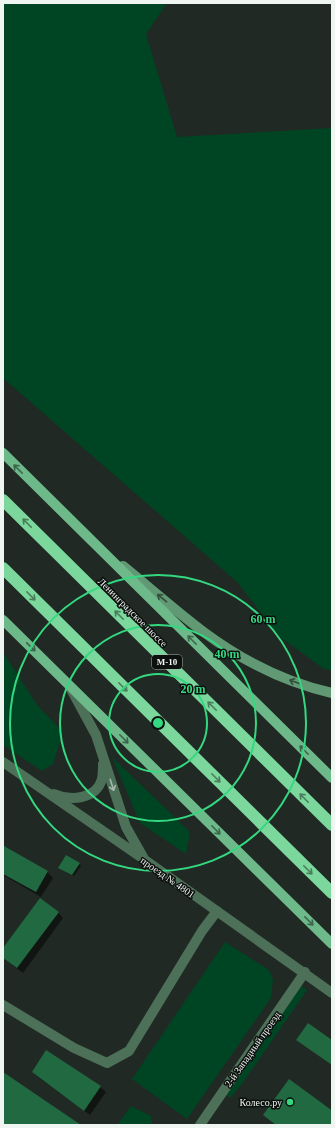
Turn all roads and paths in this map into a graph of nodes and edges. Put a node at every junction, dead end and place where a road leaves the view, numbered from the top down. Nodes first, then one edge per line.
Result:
1 (3, 453) edge
2 (3, 500) edge
3 (86, 536) junction
4 (3, 568) edge
5 (3, 620) edge
6 (69, 685) junction
7 (332, 693) edge
8 (104, 760) junction
9 (3, 762) edge
10 (332, 778) edge
11 (42, 789) junction
12 (332, 825) edge
13 (145, 860) junction
14 (332, 893) edge
15 (217, 912) junction
16 (332, 944) edge
17 (305, 972) junction
18 (332, 993) edge
19 (3, 1005) edge
20 (200, 1125) edge

3 -> 1 main road, Ленинградское шоссе
12 -> 2 highway, Ленинградское шоссе / М-10
7 -> 3 street
10 -> 3 main road, Ленинградское шоссе
4 -> 14 highway
5 -> 6 main road
6 - 8 street
6 -> 16 main road
8 - 11 street
8 -> 13 street
9 - 11 street, проезд № 4801
11 - 13 street, проезд № 4801
13 - 15 street, проезд № 4801
15 - 17 street, проезд № 4801
15 - 19 street
17 - 18 street, проезд № 4801
17 - 20 street, 2-й Западный проезд

